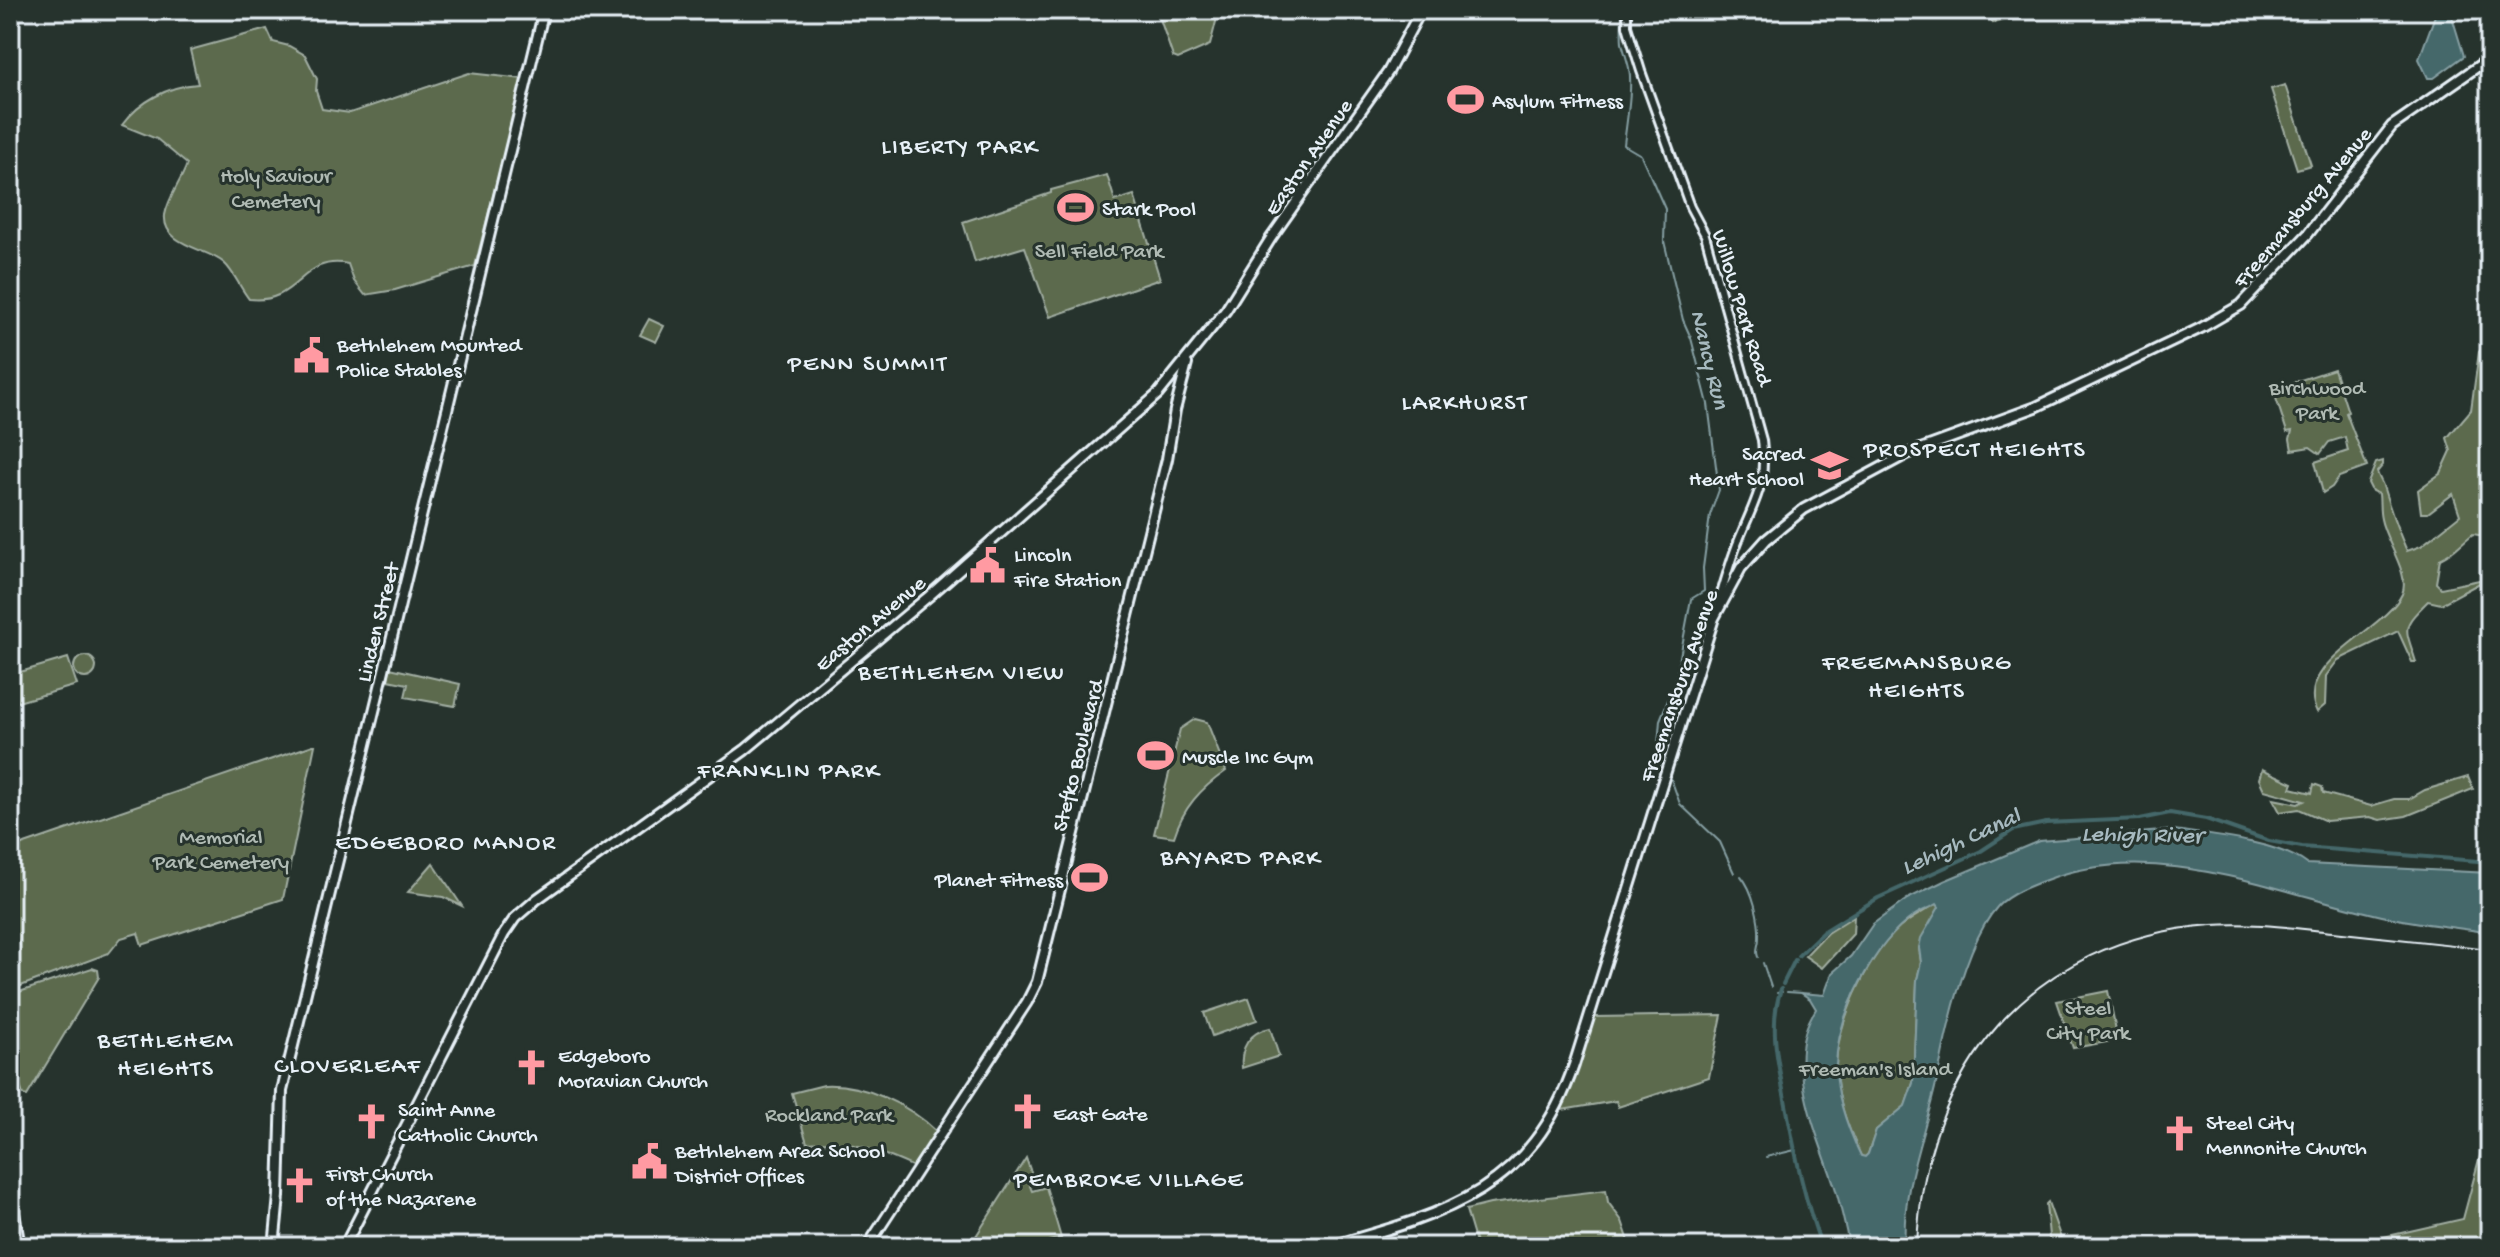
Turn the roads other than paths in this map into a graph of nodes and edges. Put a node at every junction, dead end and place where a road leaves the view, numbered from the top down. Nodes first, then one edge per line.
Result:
1 (544, 10) edge
2 (1421, 10) edge
3 (1627, 10) edge
4 (2490, 58) edge
5 (1187, 360) junction
6 (1177, 402) junction
7 (1142, 409) junction
8 (1176, 416) junction
9 (1714, 618) junction
10 (10, 1190) edge
11 (20, 1247) edge
12 (274, 1247) edge
13 (344, 1247) edge
14 (867, 1247) edge
15 (1327, 1247) edge

1 - 12 main road, Linden Street
2 - 5 main road, Easton Avenue
3 - 9 main road, Willow Park Road
4 - 9 main road, Freemansburg Avenue
5 - 6 main road, Stefko Boulevard
5 - 7 main road, Easton Avenue
5 - 8 main road, Stefko Boulevard
6 - 7 main road
6 - 8 main road, Stefko Boulevard
7 - 13 main road, Easton Avenue
8 - 14 main road, Stefko Boulevard
9 - 15 main road, Freemansburg Avenue
10 - 11 main road

